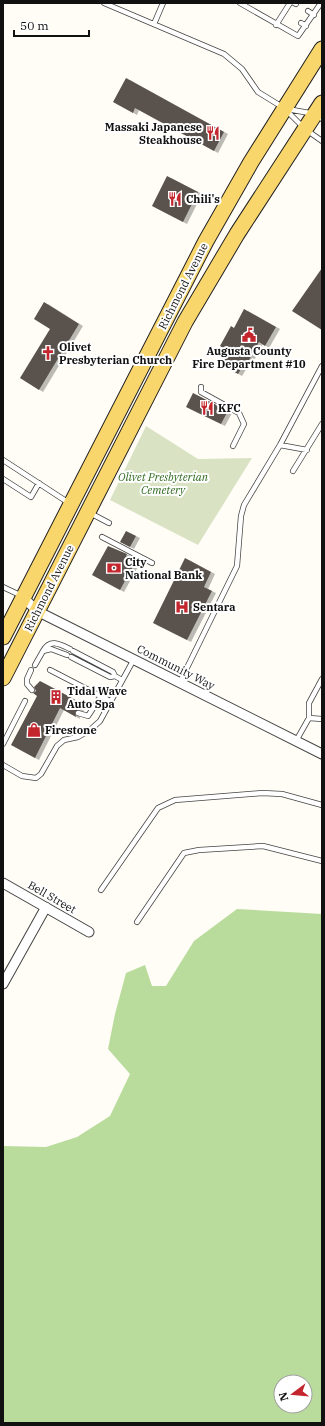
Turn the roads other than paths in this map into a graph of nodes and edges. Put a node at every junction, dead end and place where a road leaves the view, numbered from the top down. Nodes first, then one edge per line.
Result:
1 (104, 3) edge
2 (163, 3) edge
3 (240, 3) edge
4 (290, 3) edge
5 (321, 3) edge
6 (308, 11) dead end
7 (283, 13) junction
8 (314, 15) junction
9 (288, 16) dead end
10 (301, 23) dead end
11 (154, 24) junction
12 (276, 24) junction
13 (306, 26) junction
14 (322, 49) edge
15 (284, 108) junction
16 (320, 112) edge
17 (305, 130) junction
18 (322, 141) edge
19 (157, 355) junction
20 (322, 366) edge
21 (201, 387) dead end
22 (322, 424) edge
23 (280, 445) junction
24 (233, 446) dead end
25 (307, 450) junction
26 (3, 460) edge
27 (293, 471) dead end
28 (3, 479) edge
29 (39, 483) junction
30 (71, 504) junction
31 (87, 511) junction
32 (109, 523) dead end
33 (102, 537) dead end
34 (152, 563) dead end
35 (3, 587) edge
36 (23, 597) junction
37 (37, 611) junction
38 (3, 637) edge
39 (43, 651) junction
40 (134, 659) junction
41 (35, 665) dead end
42 (31, 670) dead end
43 (50, 670) dead end
44 (115, 676) junction
45 (3, 678) edge
46 (322, 679) edge
47 (122, 680) junction
48 (180, 682) junction
49 (32, 690) dead end
50 (100, 696) junction
51 (25, 701) dead end
52 (110, 701) junction
53 (78, 713) dead end
54 (309, 718) junction
55 (322, 719) edge
56 (296, 741) junction
57 (3, 744) edge
58 (322, 754) edge
59 (3, 765) edge
60 (322, 805) edge
61 (322, 860) edge
62 (3, 883) edge
63 (101, 890) dead end
64 (46, 907) junction
65 (137, 922) dead end
66 (89, 932) dead end
67 (3, 984) edge

1 - 11 lane
2 - 11 lane
3 - 12 lane
4 - 7 lane
5 - 8 lane
6 - 8 lane
7 - 9 lane
7 - 12 lane
8 - 13 lane
10 - 13 lane
11 - 15 lane
12 - 13 lane
14 - 15 main road, Richmond Avenue
15 - 16 lane
15 - 17 lane
15 - 19 main road, Richmond Avenue
16 - 17 main road, Richmond Avenue
17 - 18 lane
17 - 19 main road, Richmond Avenue
19 - 30 main road, Richmond Avenue
19 - 31 main road, Richmond Avenue
20 - 23 lane
21 - 24 lane
22 - 25 lane
23 - 25 lane
23 - 48 lane
25 - 27 lane
26 - 29 lane
28 - 29 lane
29 - 30 lane
30 - 36 main road, Richmond Avenue
31 - 32 lane
31 - 37 main road, Richmond Avenue
33 - 34 lane
35 - 36 lane
36 - 37 street, Community Way
36 - 38 main road, Richmond Avenue
37 - 40 street, Community Way
37 - 45 main road, Richmond Avenue
39 - 41 lane
39 - 44 lane
39 - 44 lane
40 - 47 lane
40 - 48 street, Community Way
42 - 49 lane
43 - 50 lane
44 - 47 lane
46 - 54 lane
47 - 52 lane
48 - 56 street, Community Way
50 - 52 lane
50 - 53 lane
51 - 57 lane
52 - 59 lane
54 - 55 lane
54 - 56 lane
56 - 58 street, Community Way
60 - 63 lane
61 - 65 lane
62 - 64 street, Bell Street
64 - 66 street, Bell Street
64 - 67 street

